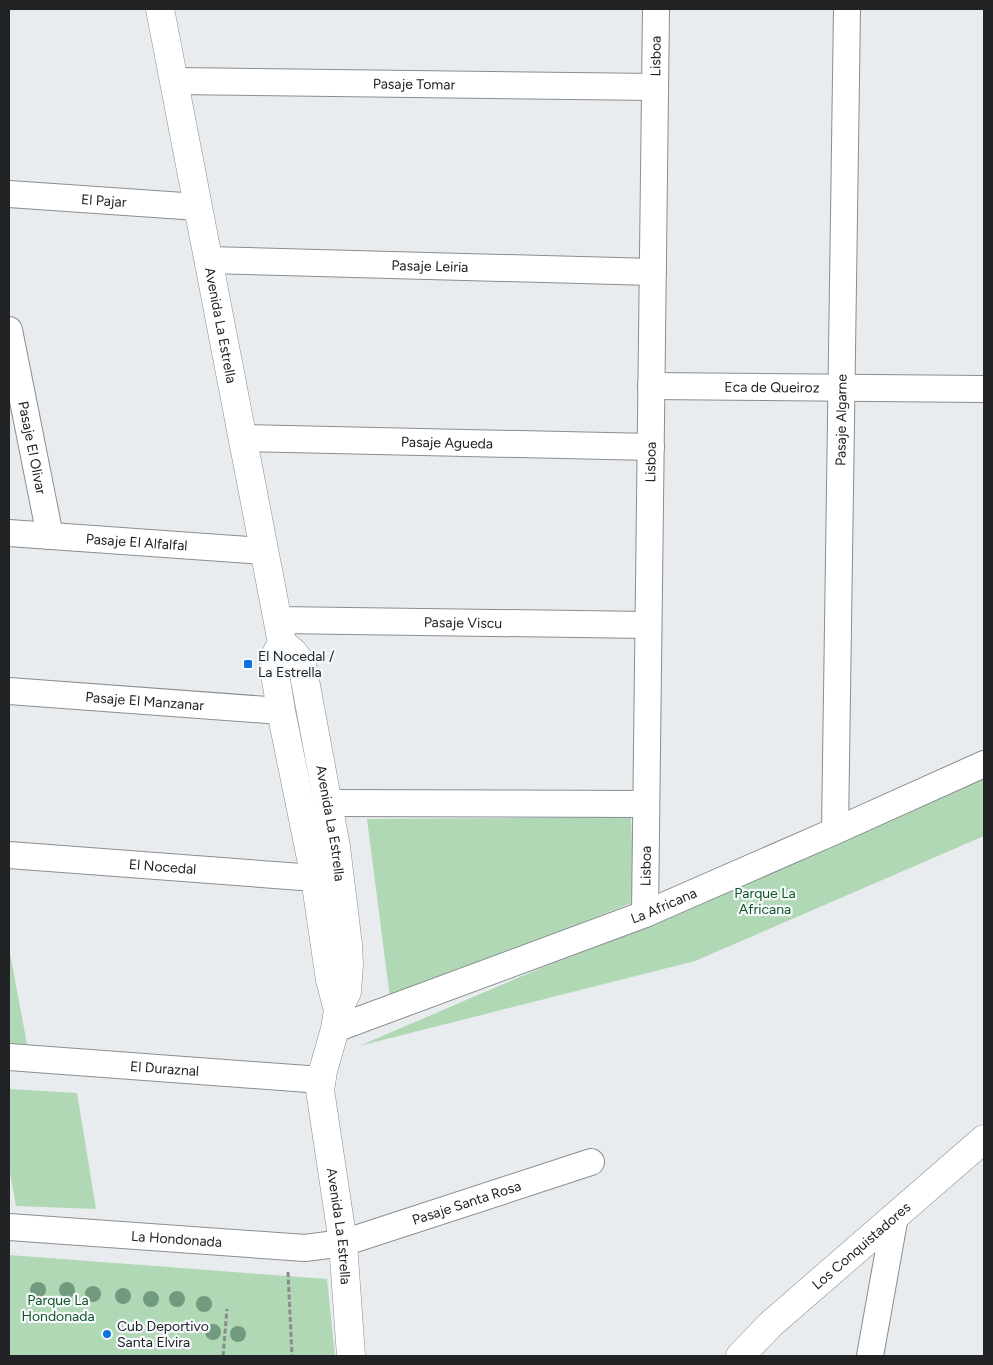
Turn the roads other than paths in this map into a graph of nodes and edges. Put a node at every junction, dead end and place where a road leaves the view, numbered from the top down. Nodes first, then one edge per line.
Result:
1 (160, 9) edge
2 (656, 9) edge
3 (847, 9) edge
4 (174, 81) junction
5 (655, 87) junction
6 (9, 194) edge
7 (198, 207) junction
8 (208, 260) junction
9 (653, 272) junction
10 (9, 330) edge
11 (651, 386) junction
12 (841, 388) junction
13 (984, 389) edge
14 (243, 438) junction
15 (650, 447) junction
16 (9, 533) edge
17 (50, 536) junction
18 (264, 551) junction
19 (648, 624) junction
20 (280, 632) junction
21 (9, 691) edge
22 (281, 711) junction
23 (984, 764) edge
24 (328, 803) junction
25 (646, 804) junction
26 (834, 831) junction
27 (9, 855) edge
28 (315, 878) junction
29 (645, 914) junction
30 (336, 1019) junction
31 (9, 1057) edge
32 (321, 1080) junction
33 (984, 1139) edge
34 (592, 1162) dead end
35 (895, 1216) junction
36 (9, 1227) edge
37 (342, 1243) junction
38 (351, 1356) edge
39 (740, 1356) edge
40 (870, 1356) edge

1 - 4 main road, Avenida La Estrella
2 - 5 street, Lisboa
3 - 12 street, Pasaje Algarne
4 - 5 street, Pasaje Tomar
4 - 7 main road, Avenida La Estrella
5 - 9 street, Lisboa
6 - 7 street, El Pajar
7 - 8 main road, Avenida La Estrella
8 - 9 street, Pasaje Leiria
8 - 14 main road, Avenida La Estrella
9 - 11 street, Lisboa
10 - 17 street, Pasaje El Olivar
11 - 12 street, Eca de Queiroz
11 - 15 street, Lisboa
12 - 13 street, Eca de Queiroz
12 - 26 street, Pasaje Algarne
14 - 15 street, Pasaje Agueda
14 - 18 main road, Avenida La Estrella
15 - 19 street, Lisboa
16 - 17 street, Pasaje El Alfalfal
17 - 18 street, Pasaje El Alfalfal
18 - 20 main road, Avenida La Estrella
19 - 20 street, Pasaje Viscu
19 - 25 street, Lisboa
20 - 22 main road, Avenida La Estrella
20 - 24 main road, Avenida La Estrella
21 - 22 street, Pasaje El Manzanar
22 - 28 main road, Avenida La Estrella
23 - 26 street, La Africana
24 - 25 street
24 - 30 main road, Avenida La Estrella
25 - 29 street, Lisboa
26 - 29 street, La Africana
27 - 28 street, El Nocedal
28 - 30 main road, Avenida La Estrella
29 - 30 street, La Africana
30 - 32 main road, Avenida La Estrella
31 - 32 street, El Duraznal
32 - 37 main road, Avenida La Estrella
33 - 35 main road, Los Conquistadores
34 - 37 street, Pasaje Santa Rosa
35 - 39 main road, Los Conquistadores
35 - 40 street
36 - 37 street, La Hondonada
37 - 38 main road, Avenida La Estrella

